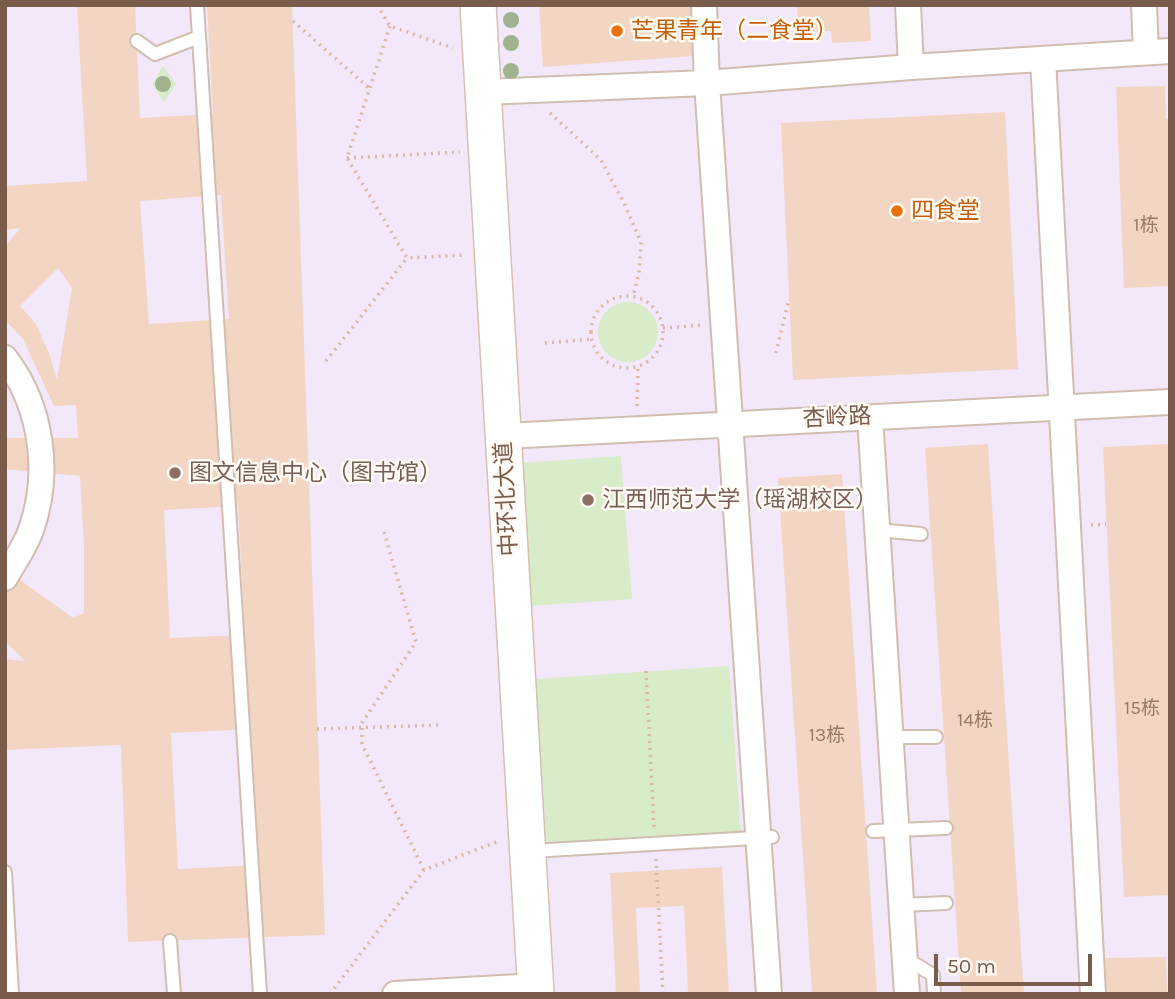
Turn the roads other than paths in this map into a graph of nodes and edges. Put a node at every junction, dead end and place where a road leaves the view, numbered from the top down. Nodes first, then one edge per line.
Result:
1 (197, 5) edge
2 (478, 5) edge
3 (704, 5) edge
4 (908, 5) edge
5 (1144, 5) edge
6 (199, 37) junction
7 (137, 41) dead end
8 (1158, 52) edge
9 (1042, 59) junction
10 (911, 66) junction
11 (482, 75) junction
12 (707, 83) junction
13 (5, 358) edge
14 (1170, 402) edge
15 (1061, 407) junction
16 (870, 417) junction
17 (731, 424) junction
18 (504, 436) junction
19 (877, 530) junction
20 (922, 534) dead end
21 (5, 578) edge
22 (890, 737) junction
23 (936, 737) dead end
24 (946, 828) dead end
25 (885, 830) junction
26 (765, 837) junction
27 (527, 841) junction
28 (5, 872) edge
29 (946, 903) dead end
30 (901, 905) junction
31 (170, 940) dead end
32 (904, 957) junction
33 (536, 990) edge
34 (12, 994) edge
35 (174, 994) edge
36 (260, 994) edge
37 (395, 994) edge
38 (769, 994) edge
39 (907, 994) edge
40 (934, 994) edge
41 (1093, 994) edge

1 - 6 lane
2 - 11 street, 中环北大道
3 - 12 street
4 - 10 street
5 - 8 street
6 - 7 lane
6 - 36 lane
8 - 9 street
9 - 10 street
9 - 15 street
10 - 12 street
11 - 12 street
11 - 18 street, 中环北大道
12 - 17 street
13 - 21 street
14 - 15 street, 杏岭路
15 - 16 street, 杏岭路
15 - 41 street
16 - 17 street, 杏岭路
16 - 19 street
17 - 18 street, 杏岭路
17 - 26 street
18 - 27 street, 中环北大道
19 - 20 lane
19 - 22 street
22 - 23 lane
22 - 25 street
24 - 25 lane
25 - 30 street
26 - 27 lane
26 - 38 street
27 - 33 street, 中环北大道
28 - 34 lane
29 - 30 lane
30 - 32 street
31 - 35 lane
32 - 39 street
32 - 40 lane
33 - 37 street

